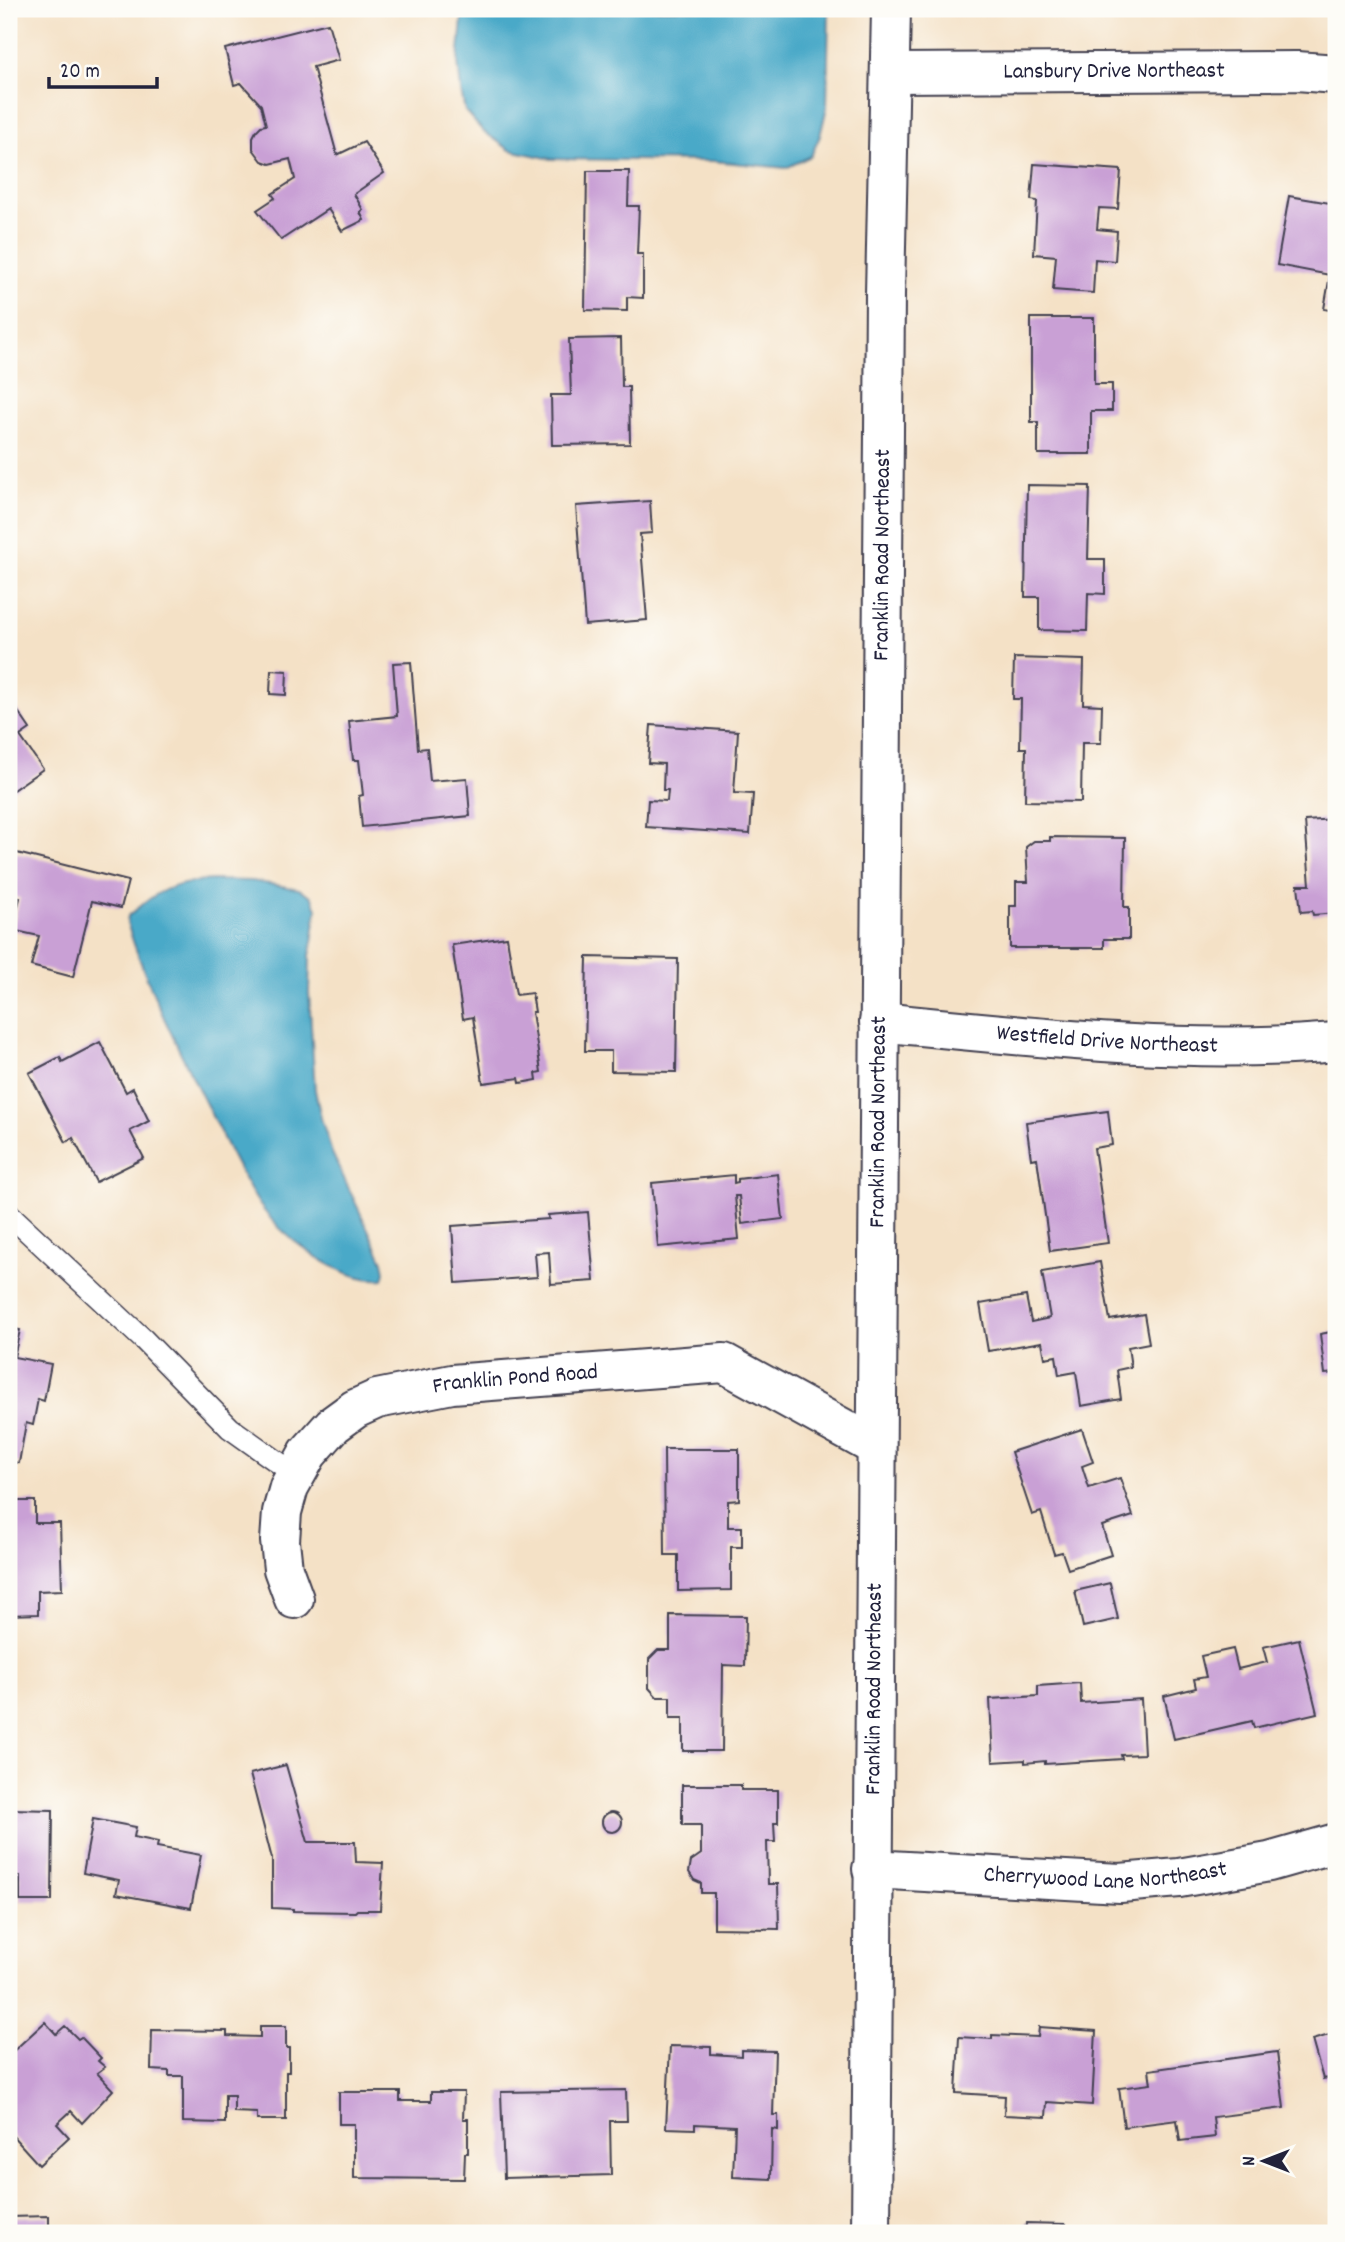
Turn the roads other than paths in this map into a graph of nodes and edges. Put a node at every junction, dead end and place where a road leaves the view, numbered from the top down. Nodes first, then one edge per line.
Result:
1 (891, 9) edge
2 (890, 73) junction
3 (1336, 74) edge
4 (879, 1022) junction
5 (1336, 1042) edge
6 (9, 1214) edge
7 (875, 1446) junction
8 (296, 1475) junction
9 (294, 1599) dead end
10 (1336, 1843) edge
11 (872, 1869) junction
12 (871, 2233) edge

1 - 2 street, Franklin Road Northeast
2 - 3 street, Lansbury Drive Northeast
2 - 4 street, Franklin Road Northeast
4 - 5 street, Westfield Drive Northeast
4 - 7 street, Franklin Road Northeast
6 - 8 lane
7 - 8 street, Franklin Pond Road
7 - 11 street, Franklin Road Northeast
8 - 9 street, Franklin Pond Road
10 - 11 street, Cherrywood Lane Northeast
11 - 12 street, Franklin Road Northeast

